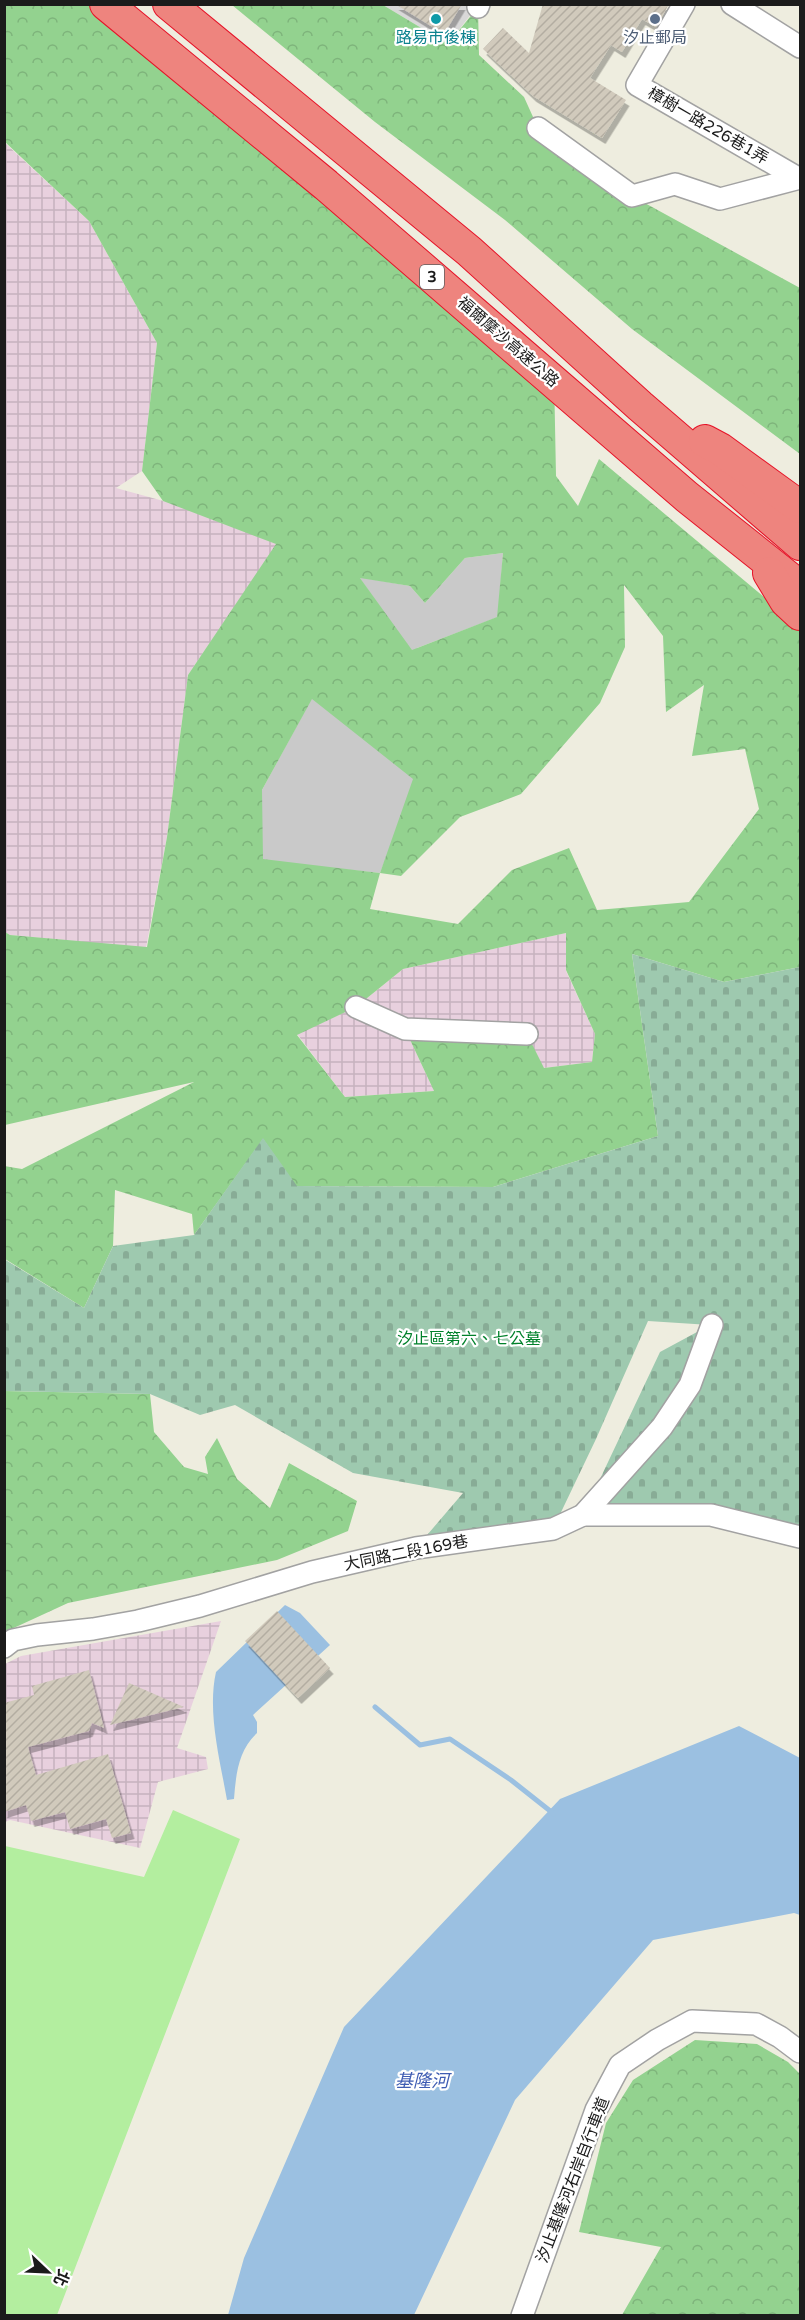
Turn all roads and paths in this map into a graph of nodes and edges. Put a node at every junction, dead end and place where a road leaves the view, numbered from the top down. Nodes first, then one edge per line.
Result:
1 (106, 4) edge
2 (169, 4) edge
3 (684, 4) edge
4 (732, 4) edge
5 (801, 47) edge
6 (538, 128) dead end
7 (800, 176) edge
8 (640, 406) junction
9 (801, 507) edge
10 (801, 544) edge
11 (756, 552) junction
12 (801, 587) edge
13 (801, 614) edge
14 (356, 1007) dead end
15 (527, 1034) dead end
16 (712, 1325) dead end
17 (583, 1515) junction
18 (801, 1537) edge
19 (4, 1647) edge
20 (801, 2052) edge
21 (522, 2316) edge

1 - 11 highway, 福爾摩沙高速公路 / 3
2 - 8 highway
3 - 7 street, 樟樹一路226巷1弄
4 - 5 street
6 - 7 street
8 - 9 highway
8 - 10 highway
11 - 12 highway, 福爾摩沙高速公路 / 3
11 - 13 highway
14 - 15 street
16 - 17 street, 大同路二段169巷
17 - 18 street
17 - 19 street, 大同路二段169巷
20 - 21 street, 汐止基隆河右岸自行車道

